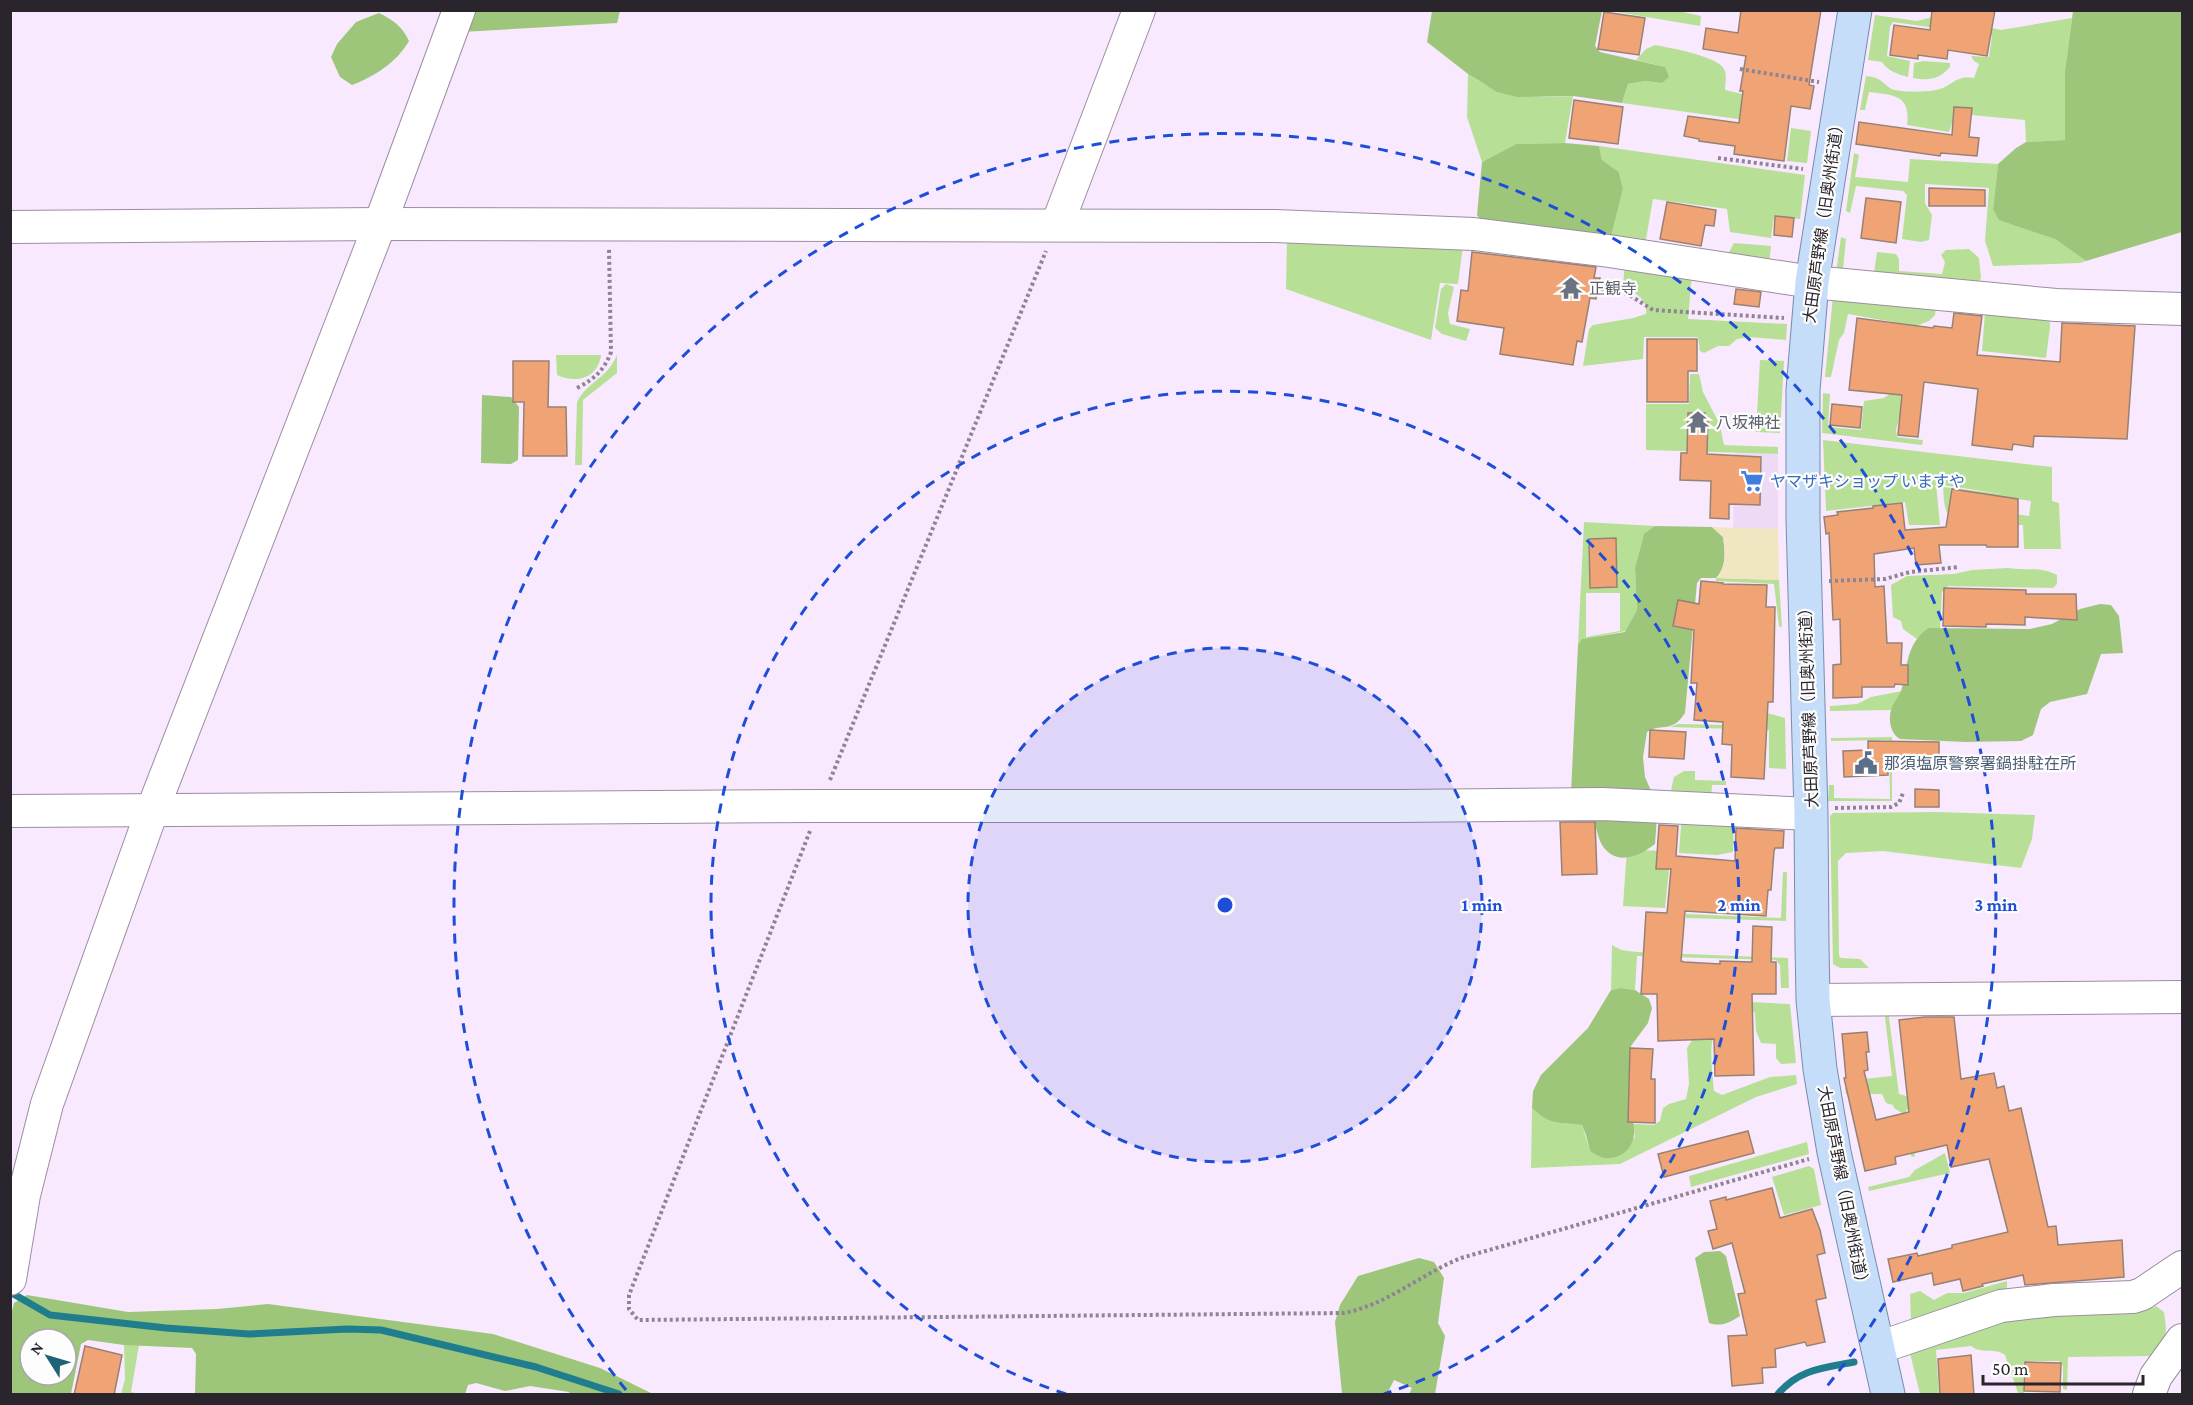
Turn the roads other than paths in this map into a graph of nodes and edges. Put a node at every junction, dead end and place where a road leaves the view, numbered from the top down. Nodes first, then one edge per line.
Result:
1 (459, 10) edge
2 (1139, 10) edge
3 (1855, 10) edge
4 (380, 224) junction
5 (1057, 225) junction
6 (10, 227) edge
7 (1812, 282) junction
8 (2182, 309) edge
9 (10, 811) edge
10 (152, 811) junction
11 (1811, 811) junction
12 (2182, 997) edge
13 (1813, 1000) junction
14 (2182, 1267) edge
15 (10, 1279) edge
16 (2182, 1340) edge
17 (1878, 1348) junction
18 (1888, 1395) edge
19 (2149, 1395) edge

1 - 4 street
2 - 5 street
3 - 7 main road, 大田原芦野線（旧奥州街道）
4 - 5 street
4 - 6 street
4 - 10 street
5 - 7 street
7 - 8 street
7 - 11 main road, 大田原芦野線（旧奥州街道）
9 - 10 street
10 - 11 street
10 - 15 street
11 - 13 main road, 大田原芦野線（旧奥州街道）
12 - 13 street
13 - 17 main road, 大田原芦野線（旧奥州街道）
14 - 17 street
16 - 19 street
17 - 18 main road, 大田原芦野線（旧奥州街道）

